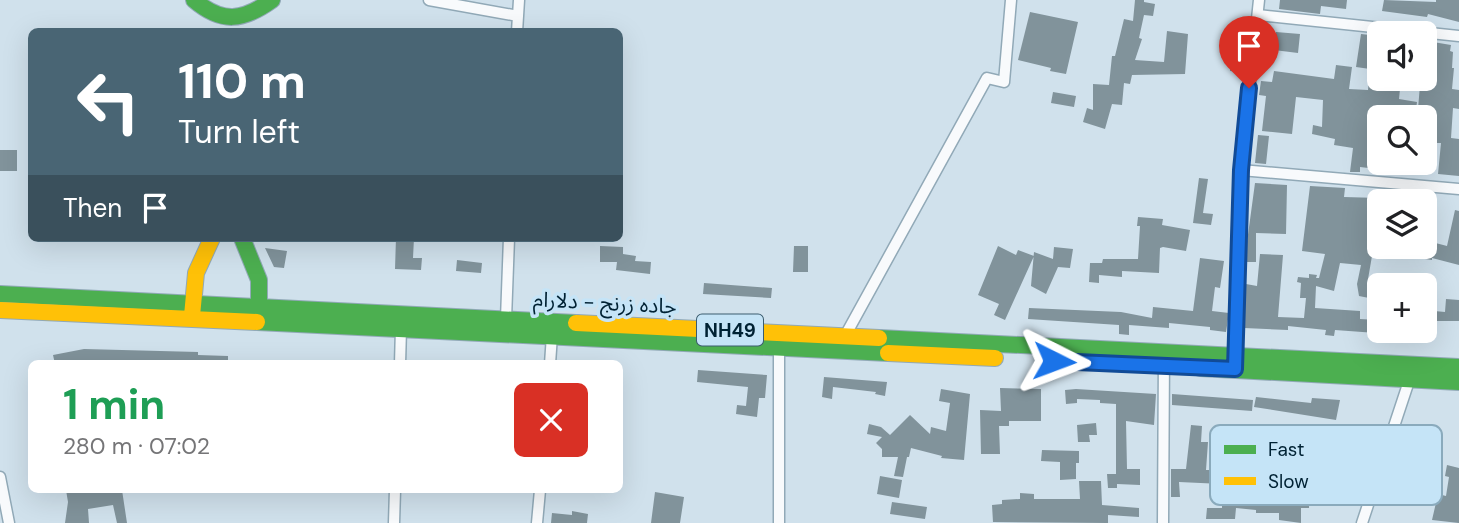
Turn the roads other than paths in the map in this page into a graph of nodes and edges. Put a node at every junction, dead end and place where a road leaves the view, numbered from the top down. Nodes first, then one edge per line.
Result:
1 (194, 0) edge
2 (272, 0) edge
3 (429, 0) edge
4 (519, 0) edge
5 (1011, 0) edge
6 (1259, 0) edge
7 (1258, 15) junction
8 (518, 16) junction
9 (220, 23) edge
10 (245, 23) edge
11 (517, 28) edge
12 (1459, 36) edge
13 (1241, 170) junction
14 (1459, 189) edge
15 (210, 242) edge
16 (245, 242) edge
17 (509, 242) edge
18 (0, 293) edge
19 (0, 310) edge
20 (192, 310) junction
21 (259, 315) junction
22 (506, 319) junction
23 (401, 328) junction
24 (552, 335) junction
25 (845, 337) junction
26 (780, 340) junction
27 (400, 360) edge
28 (550, 360) edge
29 (1164, 360) junction
30 (1235, 362) junction
31 (1459, 367) edge
32 (1410, 372) junction
33 (1459, 382) edge
34 (1393, 425) edge
35 (0, 477) edge
36 (395, 493) edge
37 (540, 493) edge
38 (1368, 505) edge
39 (9, 523) edge
40 (394, 523) edge
41 (537, 523) edge
42 (779, 523) edge
43 (1163, 523) edge
44 (1362, 523) edge

1 - 9 main road
2 - 10 main road
3 - 8 street
4 - 8 street
5 - 25 street
6 - 7 street
7 - 12 street
7 - 13 street
8 - 11 street
9 - 10 main road
13 - 14 street
13 - 30 street
15 - 20 main road
16 - 21 main road
17 - 22 street
18 - 20 main road, جاده زرنج - دلارام / NH49
19 - 20 main road, جاده زرنج - دلارام / NH49
20 - 21 main road, جاده زرنج - دلارام / NH49
21 - 22 main road, جاده زرنج - دلارام / NH49
21 - 23 main road, جاده زرنج - دلارام / NH49
22 - 26 main road, جاده زرنج - دلارام / NH49
23 - 24 main road, جاده زرنج - دلارام / NH49
23 - 27 street
24 - 26 main road, جاده زرنج - دلارام / NH49
24 - 28 street
25 - 26 main road, جاده زرنج - دلارام / NH49
25 - 29 main road, جاده زرنج - دلارام / NH49
26 - 29 main road, جاده زرنج - دلارام / NH49
26 - 42 street
29 - 30 main road, جاده زرنج - دلارام / NH49
29 - 43 street
30 - 32 main road, جاده زرنج - دلارام / NH49
31 - 32 main road, جاده زرنج - دلارام / NH49
32 - 33 main road, جاده زرنج - دلارام / NH49
32 - 34 street
35 - 39 street
36 - 40 street
37 - 41 street
38 - 44 street

